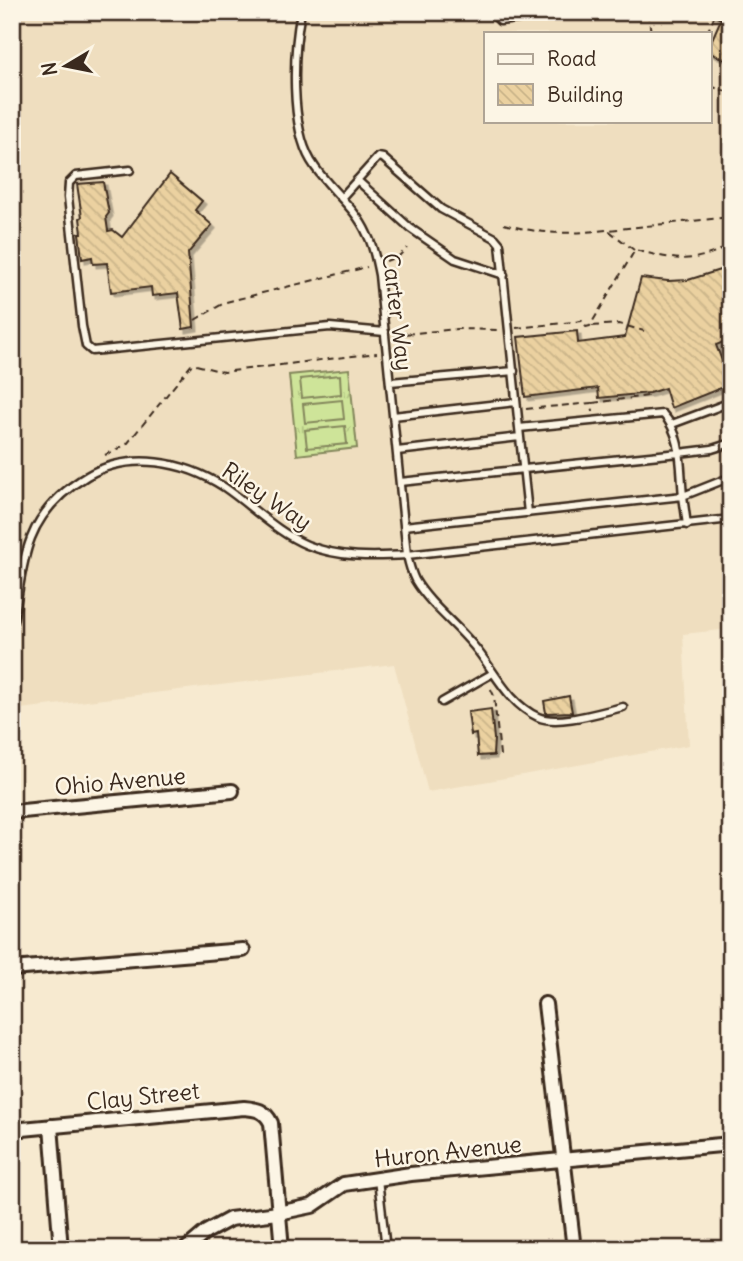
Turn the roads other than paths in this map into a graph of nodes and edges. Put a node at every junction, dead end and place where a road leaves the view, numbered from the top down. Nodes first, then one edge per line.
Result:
1 (302, 12) edge
2 (491, 12) edge
3 (572, 12) edge
4 (130, 170) dead end
5 (357, 180) junction
6 (341, 198) junction
7 (504, 275) junction
8 (384, 332) junction
9 (514, 371) junction
10 (390, 382) junction
11 (520, 402) junction
12 (731, 402) edge
13 (393, 416) junction
14 (672, 424) junction
15 (519, 428) junction
16 (520, 437) junction
17 (731, 443) edge
18 (397, 451) junction
19 (679, 453) junction
20 (523, 470) junction
21 (731, 477) edge
22 (400, 482) junction
23 (683, 496) junction
24 (528, 513) junction
25 (731, 519) edge
26 (687, 525) junction
27 (404, 526) junction
28 (407, 555) junction
29 (12, 626) edge
30 (493, 673) junction
31 (442, 702) dead end
32 (623, 707) dead end
33 (232, 791) dead end
34 (12, 812) edge
35 (243, 950) dead end
36 (12, 969) edge
37 (545, 1004) dead end
38 (51, 1126) junction
39 (12, 1130) edge
40 (731, 1144) edge
41 (562, 1160) junction
42 (378, 1179) junction
43 (278, 1213) junction
44 (61, 1249) edge
45 (186, 1249) edge
46 (282, 1249) edge
47 (386, 1249) edge
48 (574, 1249) edge

1 - 6 lane, Carter Way
2 - 3 lane
4 - 8 lane
5 - 6 lane
5 - 7 lane
5 - 7 lane
6 - 8 lane, Carter Way
7 - 9 lane
8 - 10 lane, Carter Way
9 - 10 lane
9 - 11 lane
10 - 13 lane, Carter Way
11 - 13 lane
11 - 15 lane
12 - 14 lane
13 - 18 lane, Carter Way
14 - 15 lane
14 - 19 lane
15 - 16 lane
16 - 18 lane
16 - 20 lane
17 - 19 lane
18 - 22 lane, Carter Way
19 - 20 lane
19 - 23 lane
20 - 22 lane
20 - 24 lane
21 - 23 lane
22 - 27 lane, Carter Way
23 - 24 lane
23 - 26 lane
24 - 27 lane
25 - 26 lane, Riley Way
26 - 28 lane, Riley Way
27 - 28 lane, Carter Way
28 - 29 lane, Riley Way
28 - 30 lane, Carter Way
30 - 31 lane
30 - 32 lane, Carter Way
33 - 34 street, Ohio Avenue
35 - 36 street
37 - 41 street
38 - 39 street, Clay Street
38 - 43 street, Clay Street
38 - 44 street
40 - 41 street, Huron Avenue
41 - 42 street, Huron Avenue
41 - 48 street
42 - 43 street, Huron Avenue
42 - 47 lane
43 - 45 street, Huron Avenue
43 - 46 street

